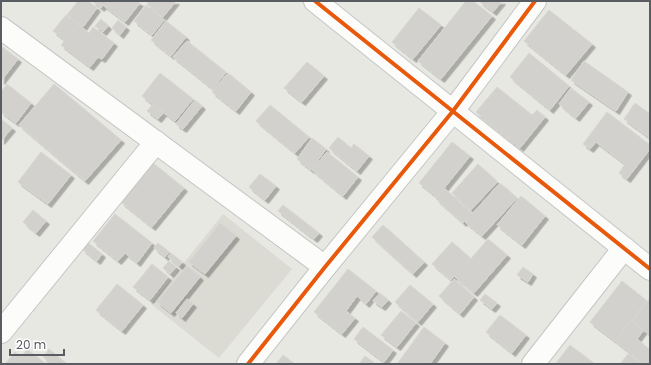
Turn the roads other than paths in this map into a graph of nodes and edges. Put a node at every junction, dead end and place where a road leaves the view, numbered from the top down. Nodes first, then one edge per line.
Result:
1 (315, 1) edge
2 (535, 1) edge
3 (1, 28) edge
4 (453, 111) junction
5 (156, 142) junction
6 (624, 248) junction
7 (325, 267) junction
8 (650, 269) edge
9 (1, 332) edge
10 (248, 364) edge
11 (533, 364) edge

1 - 4 street
2 - 4 street
3 - 5 street
4 - 6 street
4 - 7 street
5 - 7 street
5 - 9 street
6 - 8 street
6 - 11 street
7 - 10 street

